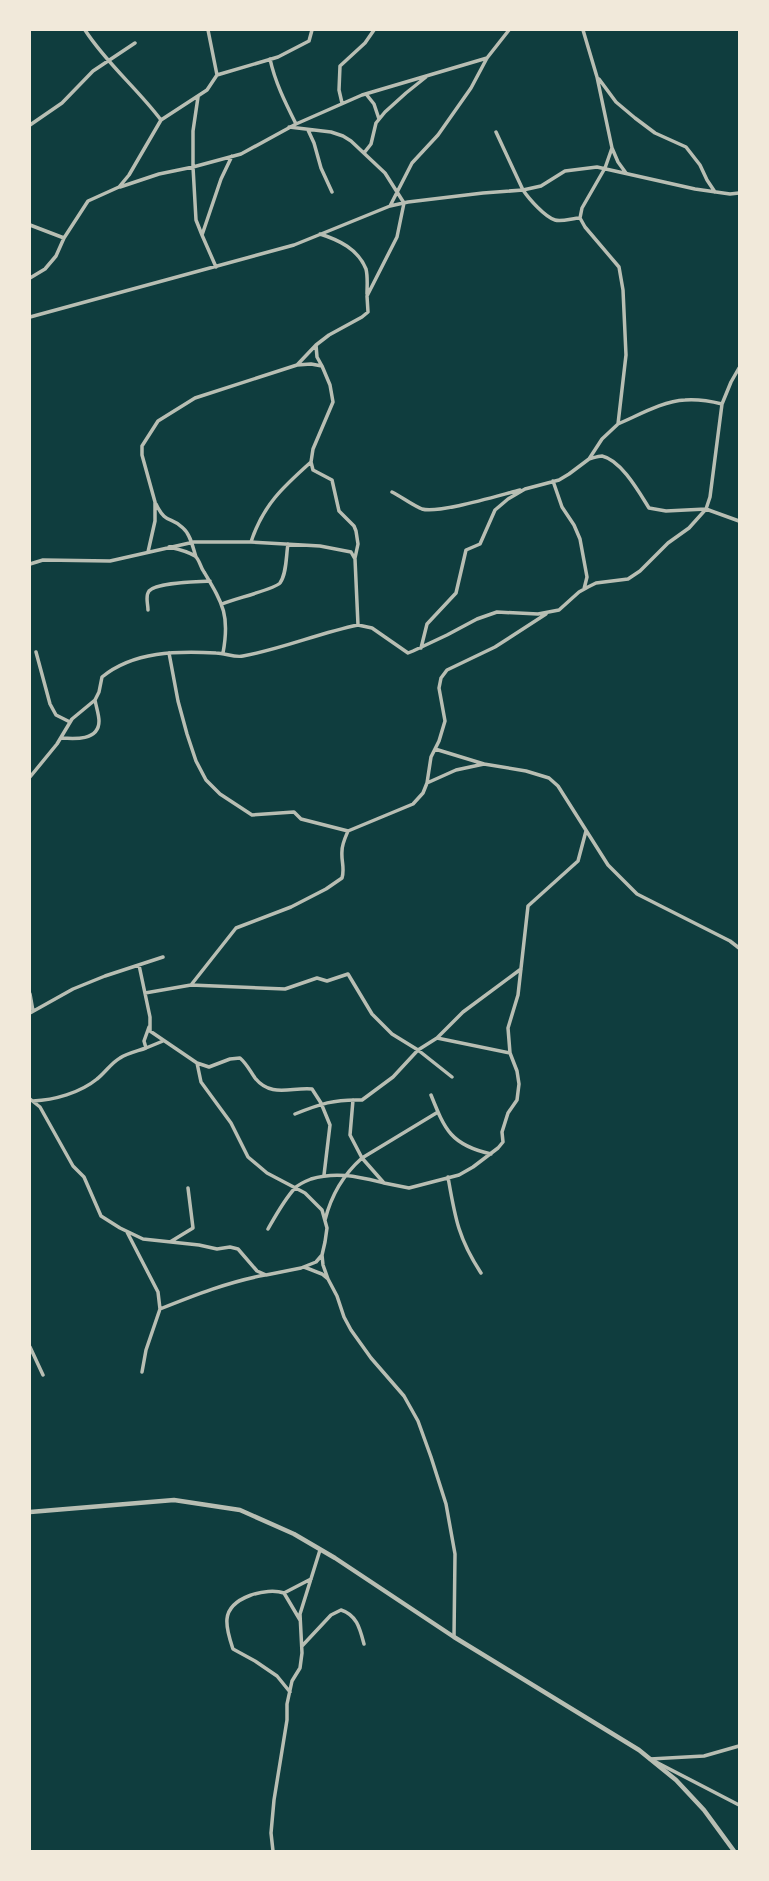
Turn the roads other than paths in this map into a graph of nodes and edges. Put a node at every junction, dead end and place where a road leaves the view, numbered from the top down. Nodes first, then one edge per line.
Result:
1 (85, 30) edge
2 (208, 30) edge
3 (312, 30) edge
4 (374, 30) edge
5 (509, 30) edge
6 (583, 30) edge
7 (135, 43) dead end
8 (487, 58) junction
9 (270, 59) junction
10 (108, 61) junction
11 (217, 75) junction
12 (428, 76) junction
13 (598, 77) junction
14 (366, 94) junction
15 (198, 97) junction
16 (342, 103) junction
17 (379, 119) junction
18 (161, 120) junction
19 (296, 124) junction
20 (30, 125) edge
21 (289, 127) junction
22 (308, 130) junction
23 (496, 132) dead end
24 (612, 148) junction
25 (364, 153) junction
26 (232, 156) junction
27 (192, 167) junction
28 (605, 168) junction
29 (626, 173) junction
30 (119, 187) junction
31 (523, 190) junction
32 (332, 192) dead end
33 (398, 192) junction
34 (715, 192) junction
35 (739, 192) edge
36 (404, 203) junction
37 (390, 206) junction
38 (580, 218) junction
39 (30, 225) edge
40 (320, 234) junction
41 (202, 235) junction
42 (64, 238) junction
43 (216, 267) junction
44 (30, 278) edge
45 (367, 296) junction
46 (30, 317) edge
47 (316, 345) junction
48 (297, 365) junction
49 (322, 366) junction
50 (739, 368) edge
51 (722, 404) junction
52 (618, 424) junction
53 (589, 459) junction
54 (311, 462) junction
55 (553, 482) junction
56 (525, 489) junction
57 (392, 492) dead end
58 (155, 502) junction
59 (706, 509) junction
60 (739, 520) edge
61 (191, 542) junction
62 (251, 542) junction
63 (288, 544) junction
64 (168, 547) junction
65 (148, 552) junction
66 (197, 558) junction
67 (355, 559) junction
68 (30, 564) edge
69 (210, 581) junction
70 (584, 589) junction
71 (222, 604) junction
72 (148, 610) dead end
73 (548, 612) junction
74 (358, 625) junction
75 (421, 648) junction
76 (36, 652) dead end
77 (169, 653) junction
78 (223, 653) junction
79 (95, 700) junction
80 (70, 722) junction
81 (61, 738) junction
82 (435, 749) junction
83 (484, 764) junction
84 (30, 777) edge
85 (427, 783) junction
86 (586, 831) junction
87 (348, 832) junction
88 (739, 948) edge
89 (163, 957) dead end
90 (139, 965) junction
91 (521, 969) junction
92 (191, 985) junction
93 (145, 992) junction
94 (30, 994) edge
95 (32, 1012) edge
96 (149, 1027) junction
97 (437, 1038) junction
98 (163, 1041) junction
99 (146, 1048) junction
100 (418, 1050) junction
101 (510, 1053) junction
102 (197, 1063) junction
103 (452, 1077) dead end
104 (431, 1095) dead end
105 (32, 1100) edge
106 (353, 1100) junction
107 (321, 1103) junction
108 (438, 1112) junction
109 (294, 1114) dead end
110 (491, 1154) junction
111 (362, 1158) junction
112 (348, 1174) junction
113 (324, 1175) junction
114 (448, 1177) junction
115 (384, 1183) junction
116 (296, 1186) junction
117 (188, 1188) dead end
118 (325, 1222) junction
119 (268, 1229) dead end
120 (126, 1231) junction
121 (170, 1242) junction
122 (322, 1255) junction
123 (304, 1267) junction
124 (481, 1273) dead end
125 (266, 1275) junction
126 (328, 1279) junction
127 (160, 1309) junction
128 (30, 1348) edge
129 (142, 1372) dead end
130 (43, 1375) dead end
131 (30, 1512) edge
132 (320, 1550) junction
133 (311, 1578) junction
134 (284, 1593) junction
135 (301, 1622) junction
136 (454, 1637) junction
137 (364, 1644) dead end
138 (302, 1646) junction
139 (290, 1692) junction
140 (739, 1746) edge
141 (650, 1759) junction
142 (739, 1805) edge
143 (273, 1851) edge
144 (734, 1851) edge

1 - 10 street
2 - 11 street
3 - 9 street
4 - 16 street
5 - 8 street
6 - 13 street
7 - 10 street
8 - 12 street
8 - 33 street
9 - 11 street
9 - 19 street
10 - 18 street
10 - 20 street
11 - 15 street
12 - 14 street
12 - 17 street
13 - 24 street
13 - 34 street
14 - 16 street
14 - 17 street
15 - 18 street
15 - 27 street
16 - 19 street
17 - 25 street
18 - 30 street
19 - 21 street
21 - 22 street
21 - 26 street
22 - 25 street
22 - 32 street
23 - 31 street
24 - 28 street
24 - 29 street
25 - 33 street
26 - 27 street
26 - 41 street
27 - 30 street
27 - 41 street
28 - 29 street
28 - 31 street
28 - 38 street
29 - 34 street
30 - 42 street
31 - 36 street
31 - 38 street
33 - 36 street
33 - 37 street
34 - 35 street
36 - 37 street
36 - 45 street
37 - 40 street
38 - 52 street
39 - 42 street
40 - 43 street
40 - 45 street
41 - 43 street
42 - 44 street
43 - 46 street
45 - 47 street
47 - 48 street
47 - 49 street
48 - 49 street
48 - 58 street
49 - 54 street
50 - 51 street
51 - 52 street
51 - 59 street
52 - 53 street
53 - 55 street
53 - 59 street
54 - 62 street
54 - 67 street
55 - 56 street
55 - 70 street
56 - 57 street
56 - 75 street
58 - 61 street
58 - 65 street
59 - 60 street
59 - 70 street
61 - 62 street
61 - 64 street
61 - 66 street
62 - 63 street
63 - 67 street
63 - 71 street
64 - 65 street
64 - 66 street
65 - 68 street
66 - 69 street
67 - 74 street
69 - 71 street
69 - 72 street
70 - 73 street
71 - 78 street
73 - 75 street
73 - 82 street
74 - 75 street
74 - 78 street
76 - 80 street
77 - 78 street
77 - 79 street
77 - 87 street
79 - 80 street
79 - 81 street
80 - 81 street
81 - 84 street
82 - 83 street
82 - 85 street
83 - 85 street
83 - 86 street
85 - 87 street
86 - 88 street
86 - 91 street
87 - 92 street
89 - 90 street
90 - 93 street
90 - 95 street
91 - 97 street
91 - 101 street
92 - 93 street
92 - 100 street
93 - 96 street
94 - 95 street
96 - 98 street
96 - 99 street
97 - 100 street
97 - 101 street
98 - 99 street
98 - 102 street
99 - 105 street
100 - 103 street
100 - 106 street
101 - 110 street
102 - 107 street
102 - 116 street
104 - 108 street
105 - 120 street
106 - 107 street
106 - 111 street
107 - 109 street
107 - 113 street
108 - 110 street
108 - 111 street
110 - 114 street
111 - 112 street
111 - 115 street
112 - 113 street
112 - 115 street
112 - 118 street
113 - 116 street
114 - 115 street
114 - 124 street
116 - 118 street
116 - 119 street
117 - 121 street
118 - 122 street
120 - 121 street
120 - 127 street
121 - 125 street
122 - 123 street
122 - 126 street
123 - 125 street
123 - 126 street
125 - 127 street
126 - 136 street
127 - 129 street
128 - 130 street
131 - 132 street
132 - 133 street
132 - 136 street
133 - 134 street
133 - 135 street
134 - 135 street
134 - 139 street
135 - 138 street
136 - 141 street
137 - 138 street
138 - 139 street
139 - 143 street
140 - 141 street
141 - 142 street
141 - 144 street

